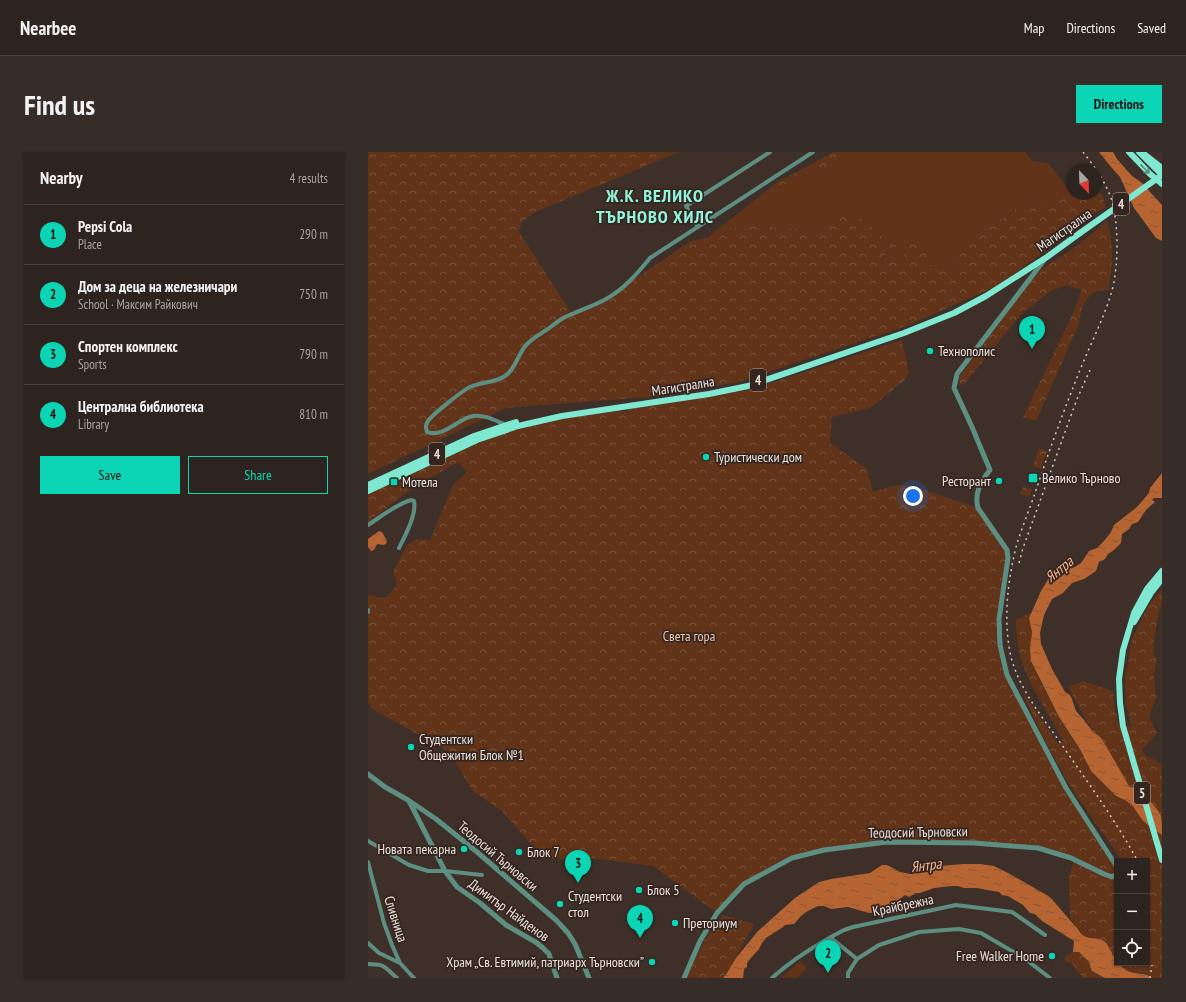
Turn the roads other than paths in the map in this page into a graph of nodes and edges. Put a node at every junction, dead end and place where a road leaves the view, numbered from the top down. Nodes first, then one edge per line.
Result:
1 (770, 152) edge
2 (813, 152) edge
3 (1129, 152) edge
4 (1139, 152) edge
5 (1142, 152) edge
6 (1162, 168) edge
7 (1162, 175) edge
8 (1162, 184) edge
9 (698, 227) junction
10 (1047, 257) junction
11 (998, 289) junction
12 (506, 425) junction
13 (368, 485) edge
14 (368, 491) edge
15 (368, 526) edge
16 (399, 548) dead end
17 (1162, 571) edge
18 (1162, 580) edge
19 (1127, 638) junction
20 (368, 774) edge
21 (408, 800) junction
22 (368, 841) edge
23 (1162, 860) edge
24 (368, 862) edge
25 (1114, 862) edge
26 (445, 871) junction
27 (482, 875) dead end
28 (1114, 876) edge
29 (1045, 934) dead end
30 (830, 938) junction
31 (368, 943) edge
32 (857, 959) junction
33 (400, 963) junction
34 (368, 964) edge
35 (397, 978) edge
36 (414, 978) edge
37 (558, 978) edge
38 (589, 978) edge
39 (684, 978) edge
40 (772, 978) edge
41 (848, 978) edge
42 (1050, 978) edge

1 - 9 street
2 - 9 street
3 -> 8 main road
4 - 7 main road
5 - 6 main road
7 - 10 main road, Магистрална / 4, bridge
9 - 12 street
10 - 11 main road, Магистрална / 4
10 - 25 street
11 - 12 main road, Магистрална / 4
11 - 14 main road, Магистрална / 4
12 - 13 main road, Магистрална / 4
15 - 16 street
17 - 19 main road, 5
18 - 19 main road, 5
19 - 23 main road, 5
20 - 21 street, Теодосий Търновски
21 - 26 street, Димитър Найденов
21 - 38 street, Теодосий Търновски
22 - 26 street
24 - 33 street, Сливница
26 - 27 street
26 - 37 street, Димитър Найденов
28 - 39 street, Теодосий Търновски
29 - 30 street, Крайбрежна
30 - 32 street
30 - 40 street, Крайбрежна
31 - 33 street
32 - 41 street
32 - 42 street
33 - 36 street, Сливница
34 - 35 street

